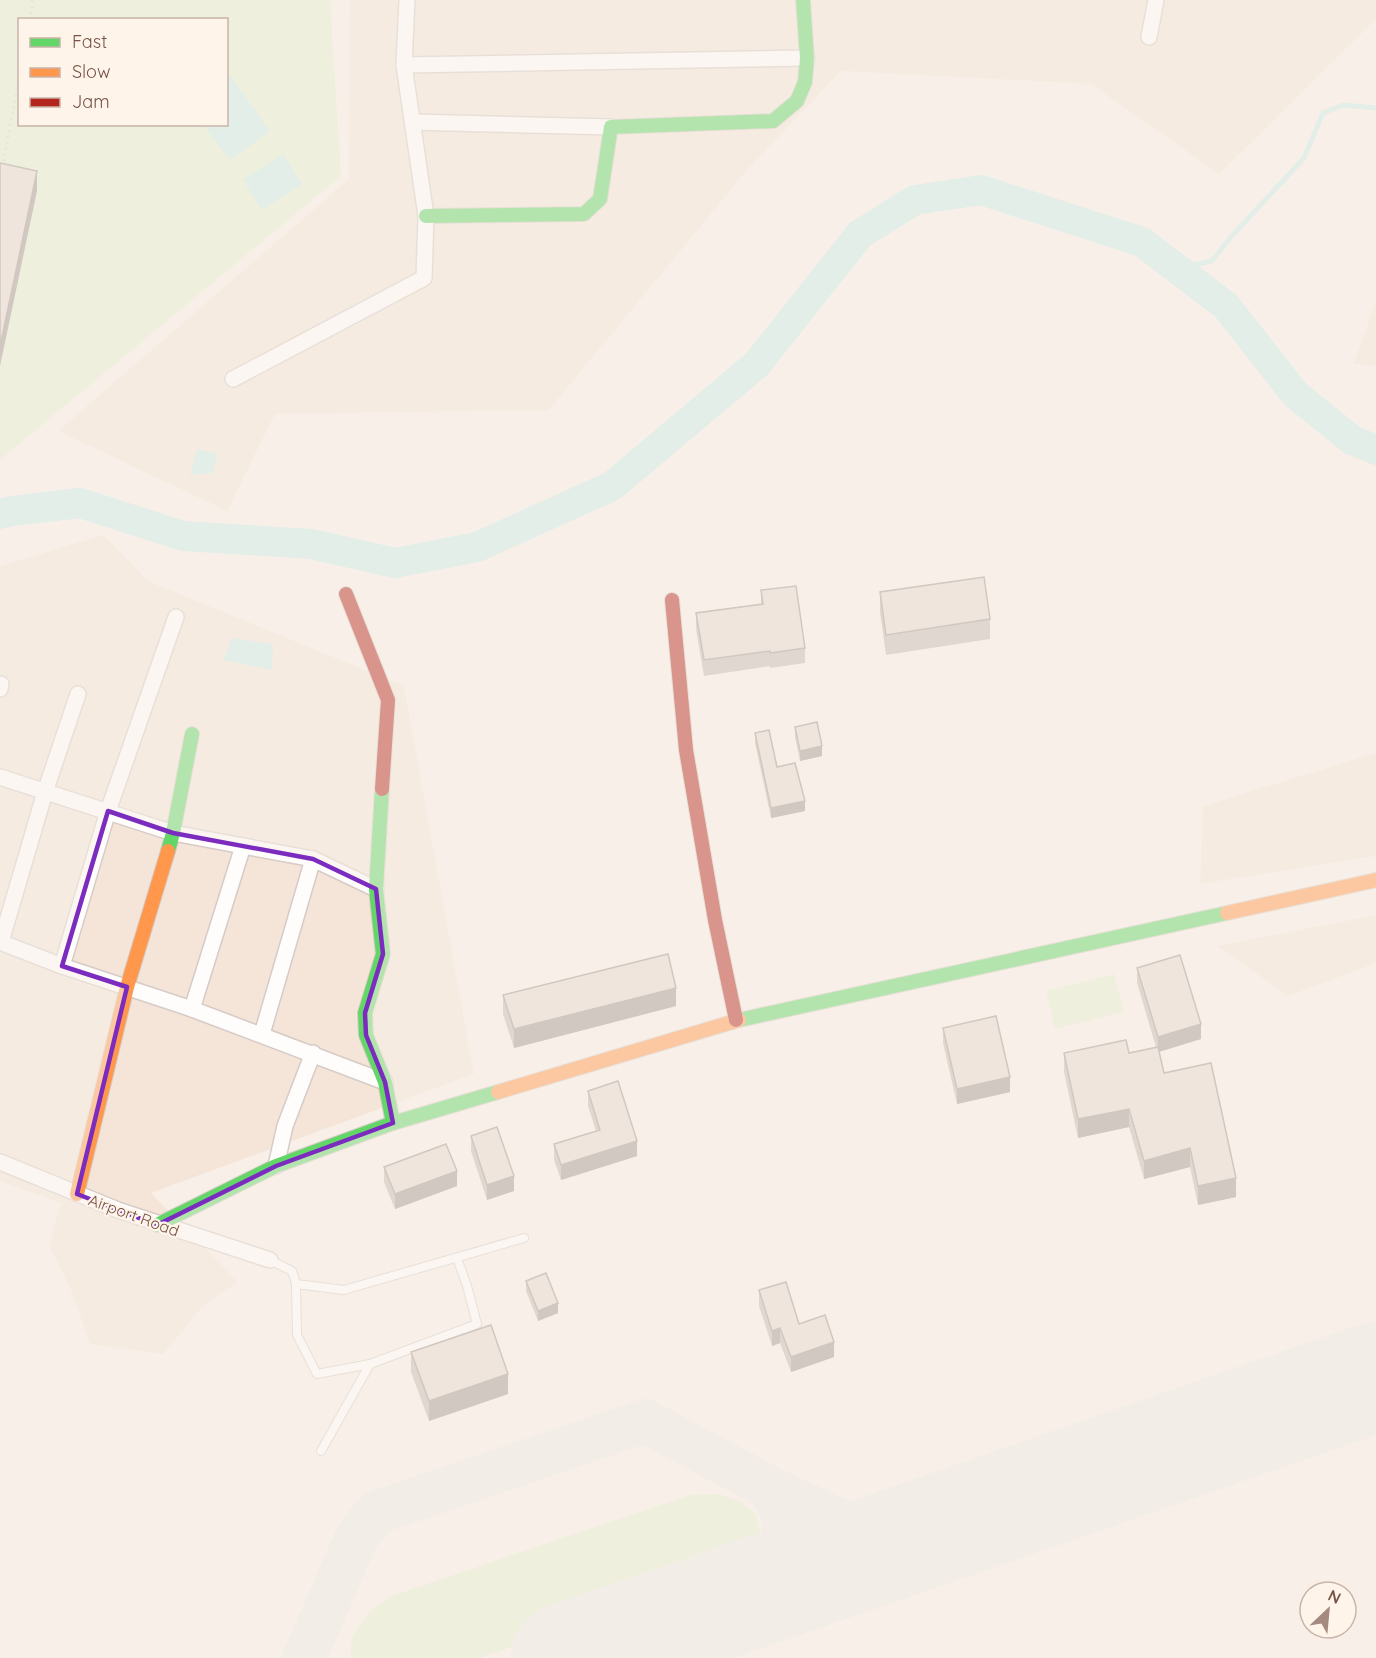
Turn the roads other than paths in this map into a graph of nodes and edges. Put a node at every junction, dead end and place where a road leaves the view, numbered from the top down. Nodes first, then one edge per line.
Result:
1 (407, 0) edge
2 (803, 0) edge
3 (1156, 0) edge
4 (1149, 37) dead end
5 (807, 58) junction
6 (404, 65) junction
7 (412, 122) junction
8 (610, 127) junction
9 (426, 216) junction
10 (233, 379) dead end
11 (346, 594) dead end
12 (672, 600) dead end
13 (176, 617) dead end
14 (78, 694) dead end
15 (192, 734) dead end
16 (0, 777) edge
17 (45, 792) junction
18 (108, 811) junction
19 (173, 833) junction
20 (243, 846) junction
21 (313, 859) junction
22 (1376, 880) edge
23 (376, 889) junction
24 (1, 942) edge
25 (62, 966) junction
26 (127, 987) junction
27 (192, 1009) junction
28 (736, 1020) junction
29 (262, 1035) junction
30 (313, 1053) junction
31 (385, 1082) junction
32 (393, 1123) junction
33 (0, 1162) edge
34 (276, 1166) junction
35 (77, 1194) junction
36 (158, 1225) junction
37 (524, 1238) dead end
38 (457, 1258) junction
39 (270, 1260) joint
40 (296, 1284) junction
41 (370, 1364) junction
42 (321, 1451) dead end

1 - 6 street
2 - 5 street
3 - 4 street
5 - 6 street
5 - 8 street
6 - 7 street
7 - 8 street
7 - 9 street
8 - 9 street
9 - 10 street
11 - 23 street
12 - 28 street
13 - 18 street
14 - 17 street
15 - 19 street
16 - 17 street
17 - 18 street
17 - 24 street
18 - 19 street
18 - 25 street
19 - 20 street
19 - 26 street
20 - 21 street
20 - 27 street
21 - 23 street
21 - 29 street
22 - 28 street
23 - 31 street
24 - 25 street
25 - 26 street
26 - 27 street
26 - 35 street
27 - 29 street
28 - 32 street
29 - 30 street
30 - 31 street
30 - 34 street
31 - 32 street
32 - 34 street
33 - 35 street, Airport Road
34 - 36 street
35 - 36 street, Airport Road
36 - 39 street, Airport Road
37 - 38 lane
38 - 40 lane
38 - 41 lane
39 - 40 lane
40 - 41 lane
41 - 42 lane

